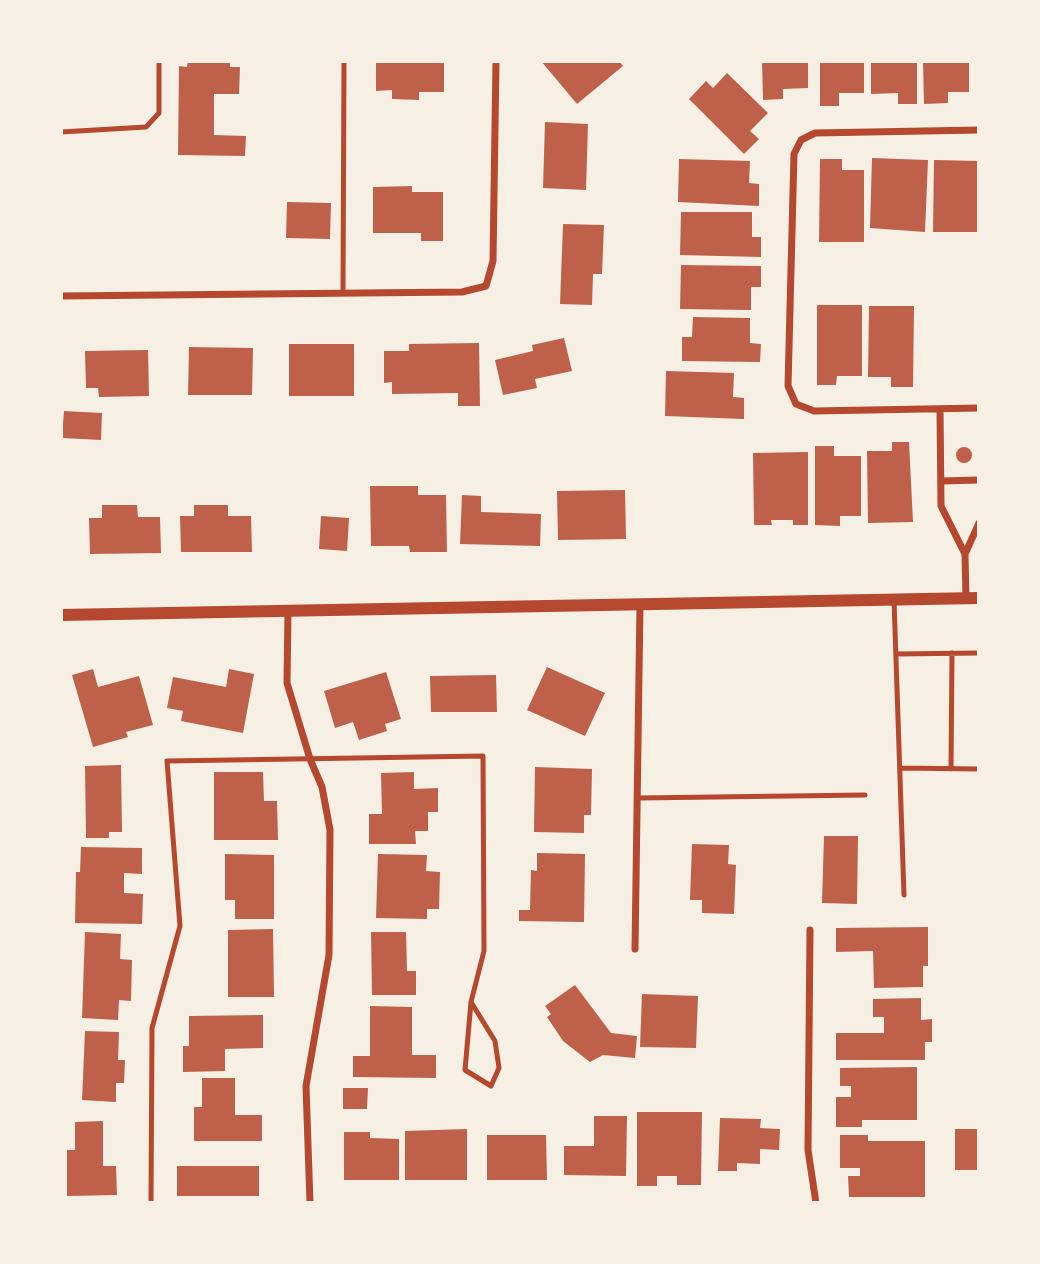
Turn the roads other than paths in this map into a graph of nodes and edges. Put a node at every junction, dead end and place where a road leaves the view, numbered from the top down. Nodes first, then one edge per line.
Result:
1 (159, 61) edge
2 (344, 61) edge
3 (496, 61) edge
4 (979, 130) edge
5 (61, 132) edge
6 (343, 293) junction
7 (61, 296) edge
8 (979, 408) edge
9 (940, 409) junction
10 (979, 480) edge
11 (941, 481) junction
12 (979, 523) edge
13 (965, 554) junction
14 (972, 598) edge
15 (894, 600) junction
16 (640, 604) junction
17 (288, 610) junction
18 (61, 615) edge
19 (953, 653) junction
20 (979, 653) edge
21 (896, 654) junction
22 (310, 759) junction
23 (900, 768) junction
24 (951, 769) junction
25 (979, 769) edge
26 (865, 795) dead end
27 (638, 798) junction
28 (904, 895) dead end
29 (810, 930) dead end
30 (635, 949) dead end
31 (471, 1002) junction
32 (151, 1203) edge
33 (310, 1203) edge
34 (816, 1203) edge

1 - 5 lane
2 - 6 lane
3 - 6 street
4 - 9 street
6 - 7 street
8 - 9 street
9 - 11 street
10 - 11 street
11 - 13 street
12 - 13 street
13 - 14 street
14 - 15 street
15 - 16 street
15 - 21 lane
16 - 17 street
16 - 27 street
17 - 18 street
17 - 22 street
19 - 20 lane
19 - 21 lane
19 - 24 lane
21 - 23 lane
22 - 31 lane
22 - 32 lane
22 - 33 street
23 - 24 lane
23 - 28 lane
24 - 25 lane
26 - 27 lane
27 - 30 street
29 - 34 street
31 - 31 lane

